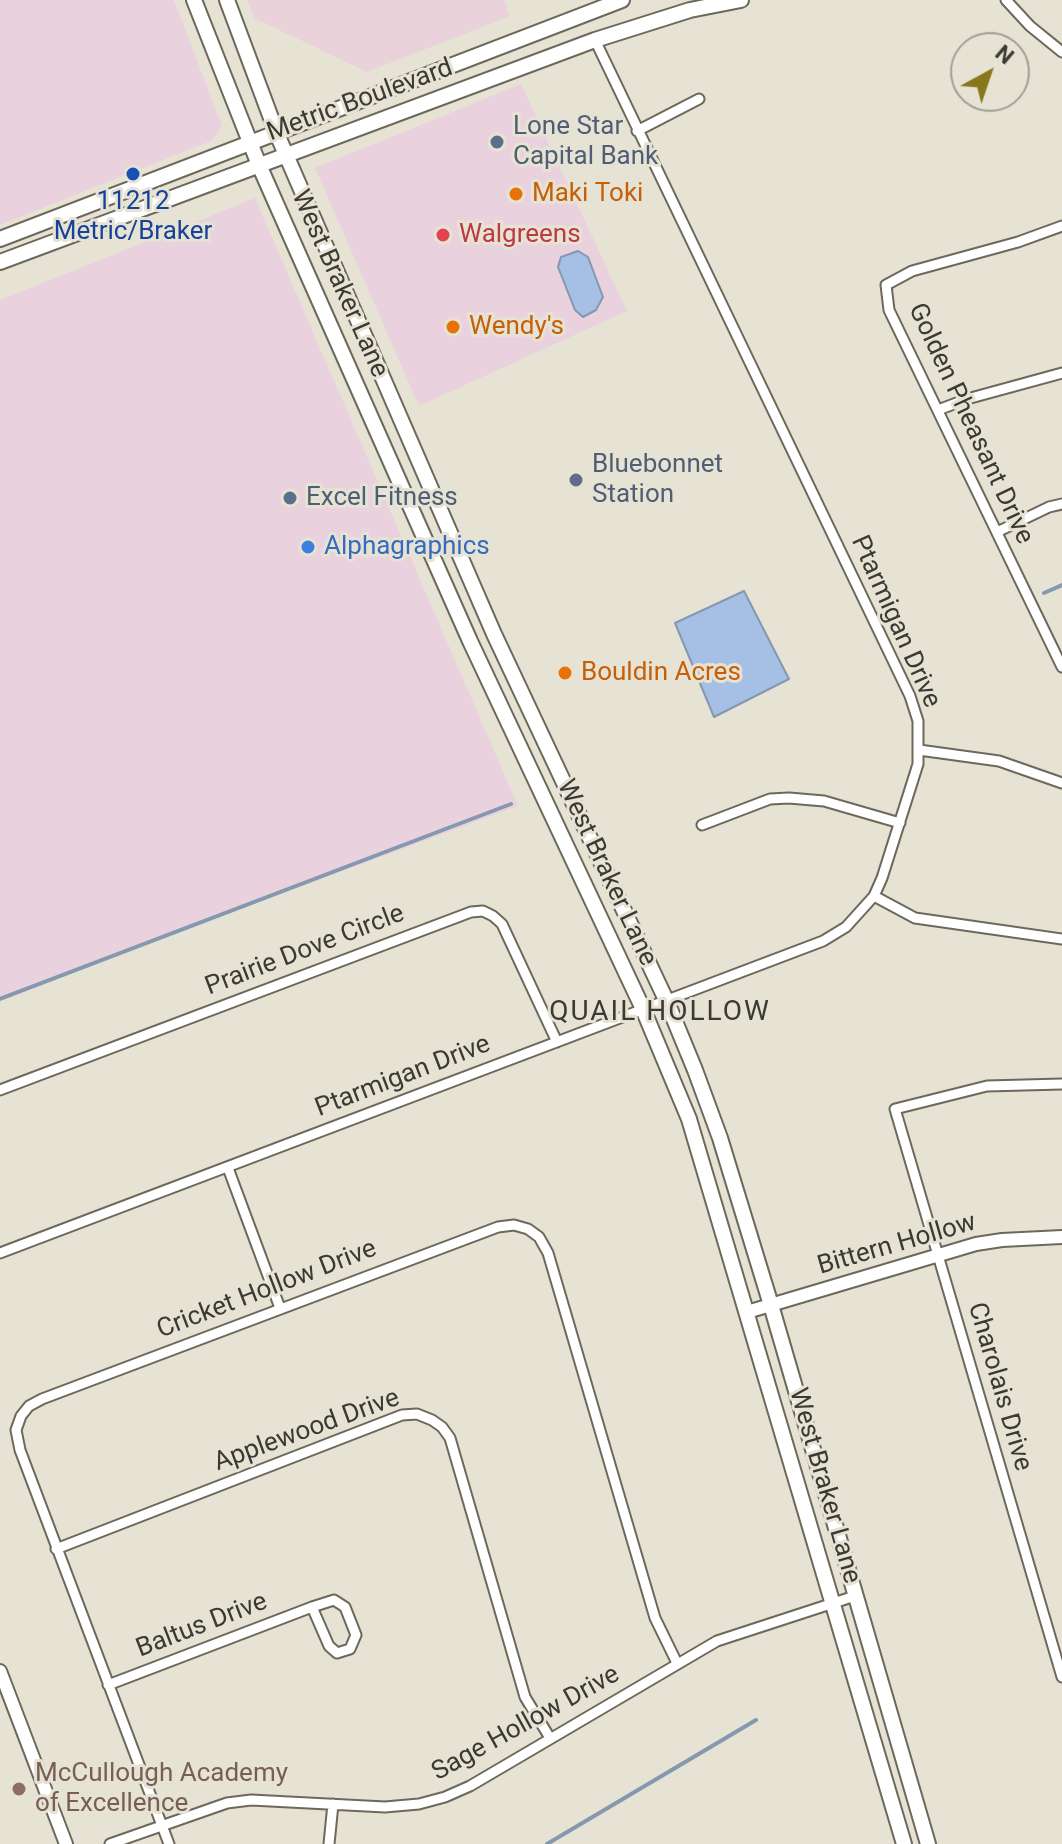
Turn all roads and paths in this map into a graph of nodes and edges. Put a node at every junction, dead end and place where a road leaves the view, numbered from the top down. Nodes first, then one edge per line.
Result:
1 (194, 0) edge
2 (227, 0) edge
3 (622, 0) edge
4 (741, 0) edge
5 (1006, 0) edge
6 (595, 40) junction
7 (1062, 52) edge
8 (699, 99) dead end
9 (637, 131) junction
10 (277, 134) junction
11 (251, 144) junction
12 (286, 154) junction
13 (259, 165) junction
14 (1062, 226) edge
15 (0, 239) edge
16 (0, 262) edge
17 (1062, 373) edge
18 (388, 391) junction
19 (362, 397) junction
20 (938, 410) junction
21 (1062, 504) edge
22 (997, 532) junction
23 (494, 634) junction
24 (470, 641) junction
25 (1062, 666) edge
26 (919, 750) junction
27 (1062, 783) edge
28 (900, 823) junction
29 (702, 825) dead end
30 (874, 896) junction
31 (1062, 939) edge
32 (667, 1002) junction
33 (643, 1009) junction
34 (557, 1042) junction
35 (1062, 1084) edge
36 (0, 1090) edge
37 (228, 1168) junction
38 (1062, 1237) edge
39 (0, 1253) edge
40 (938, 1255) junction
41 (771, 1305) junction
42 (280, 1308) junction
43 (747, 1312) junction
44 (56, 1549) junction
45 (855, 1596) junction
46 (833, 1603) junction
47 (312, 1607) junction
48 (677, 1663) junction
49 (0, 1671) edge
50 (1062, 1677) edge
51 (108, 1685) junction
52 (550, 1738) junction
53 (333, 1804) junction
54 (162, 1825) junction
55 (66, 1844) edge
56 (110, 1844) edge
57 (169, 1844) edge
58 (329, 1844) edge
59 (904, 1844) edge
60 (928, 1844) edge

1 - 11 main road, West Braker Lane
2 - 10 main road, West Braker Lane
3 - 10 main road, Metric Boulevard
4 - 6 main road, Metric Boulevard
5 - 7 street
6 - 9 street, Ptarmigan Drive
6 - 12 main road, Metric Boulevard
8 - 9 street
9 - 26 street, Ptarmigan Drive
10 - 11 main road, Metric Boulevard
10 - 12 main road, West Braker Lane
11 - 13 main road, West Braker Lane
11 - 15 main road, Metric Boulevard
12 - 13 main road, Metric Boulevard
12 - 18 main road, West Braker Lane
13 - 16 main road, Metric Boulevard
13 - 19 main road, West Braker Lane
14 - 20 street, Golden Pheasant Drive
17 - 20 street
18 - 19 main road
18 - 23 main road, West Braker Lane
19 - 24 main road, West Braker Lane
20 - 22 street, Golden Pheasant Drive
21 - 22 street
22 - 25 street, Golden Pheasant Drive
23 - 24 main road
23 - 32 main road, West Braker Lane
24 - 33 main road, West Braker Lane
26 - 27 street
26 - 28 street, Ptarmigan Drive
28 - 29 street
28 - 30 street, Ptarmigan Drive
30 - 31 street
30 - 32 street, Ptarmigan Drive
32 - 33 street, Ptarmigan Drive
32 - 41 main road, West Braker Lane
33 - 34 street, Ptarmigan Drive
33 - 43 main road, West Braker Lane
34 - 36 street, Prairie Dove Circle
34 - 37 street, Ptarmigan Drive
35 - 40 street, Charolais Drive
37 - 39 street, Ptarmigan Drive
37 - 42 street
38 - 40 street, Bittern Hollow
40 - 41 street, Bittern Hollow
40 - 50 street, Charolais Drive
41 - 43 street, Bittern Hollow
41 - 45 main road, West Braker Lane
42 - 44 street, Cricket Hollow Drive
42 - 48 street, Cricket Hollow Drive
43 - 46 main road, West Braker Lane
44 - 51 street, Cricket Hollow Drive
44 - 52 street, Applewood Drive
45 - 46 street, Sage Hollow Drive
45 - 60 main road, West Braker Lane
46 - 48 street, Sage Hollow Drive
46 - 59 main road, West Braker Lane
47 - 47 street, Baltus Drive
47 - 51 street, Baltus Drive
48 - 52 street, Sage Hollow Drive
49 - 55 street
51 - 54 street, Cricket Hollow Drive
52 - 53 street, Sage Hollow Drive
53 - 54 street, Sage Hollow Drive
53 - 58 street
54 - 56 street, Sage Hollow Drive
54 - 57 street, Cricket Hollow Drive

